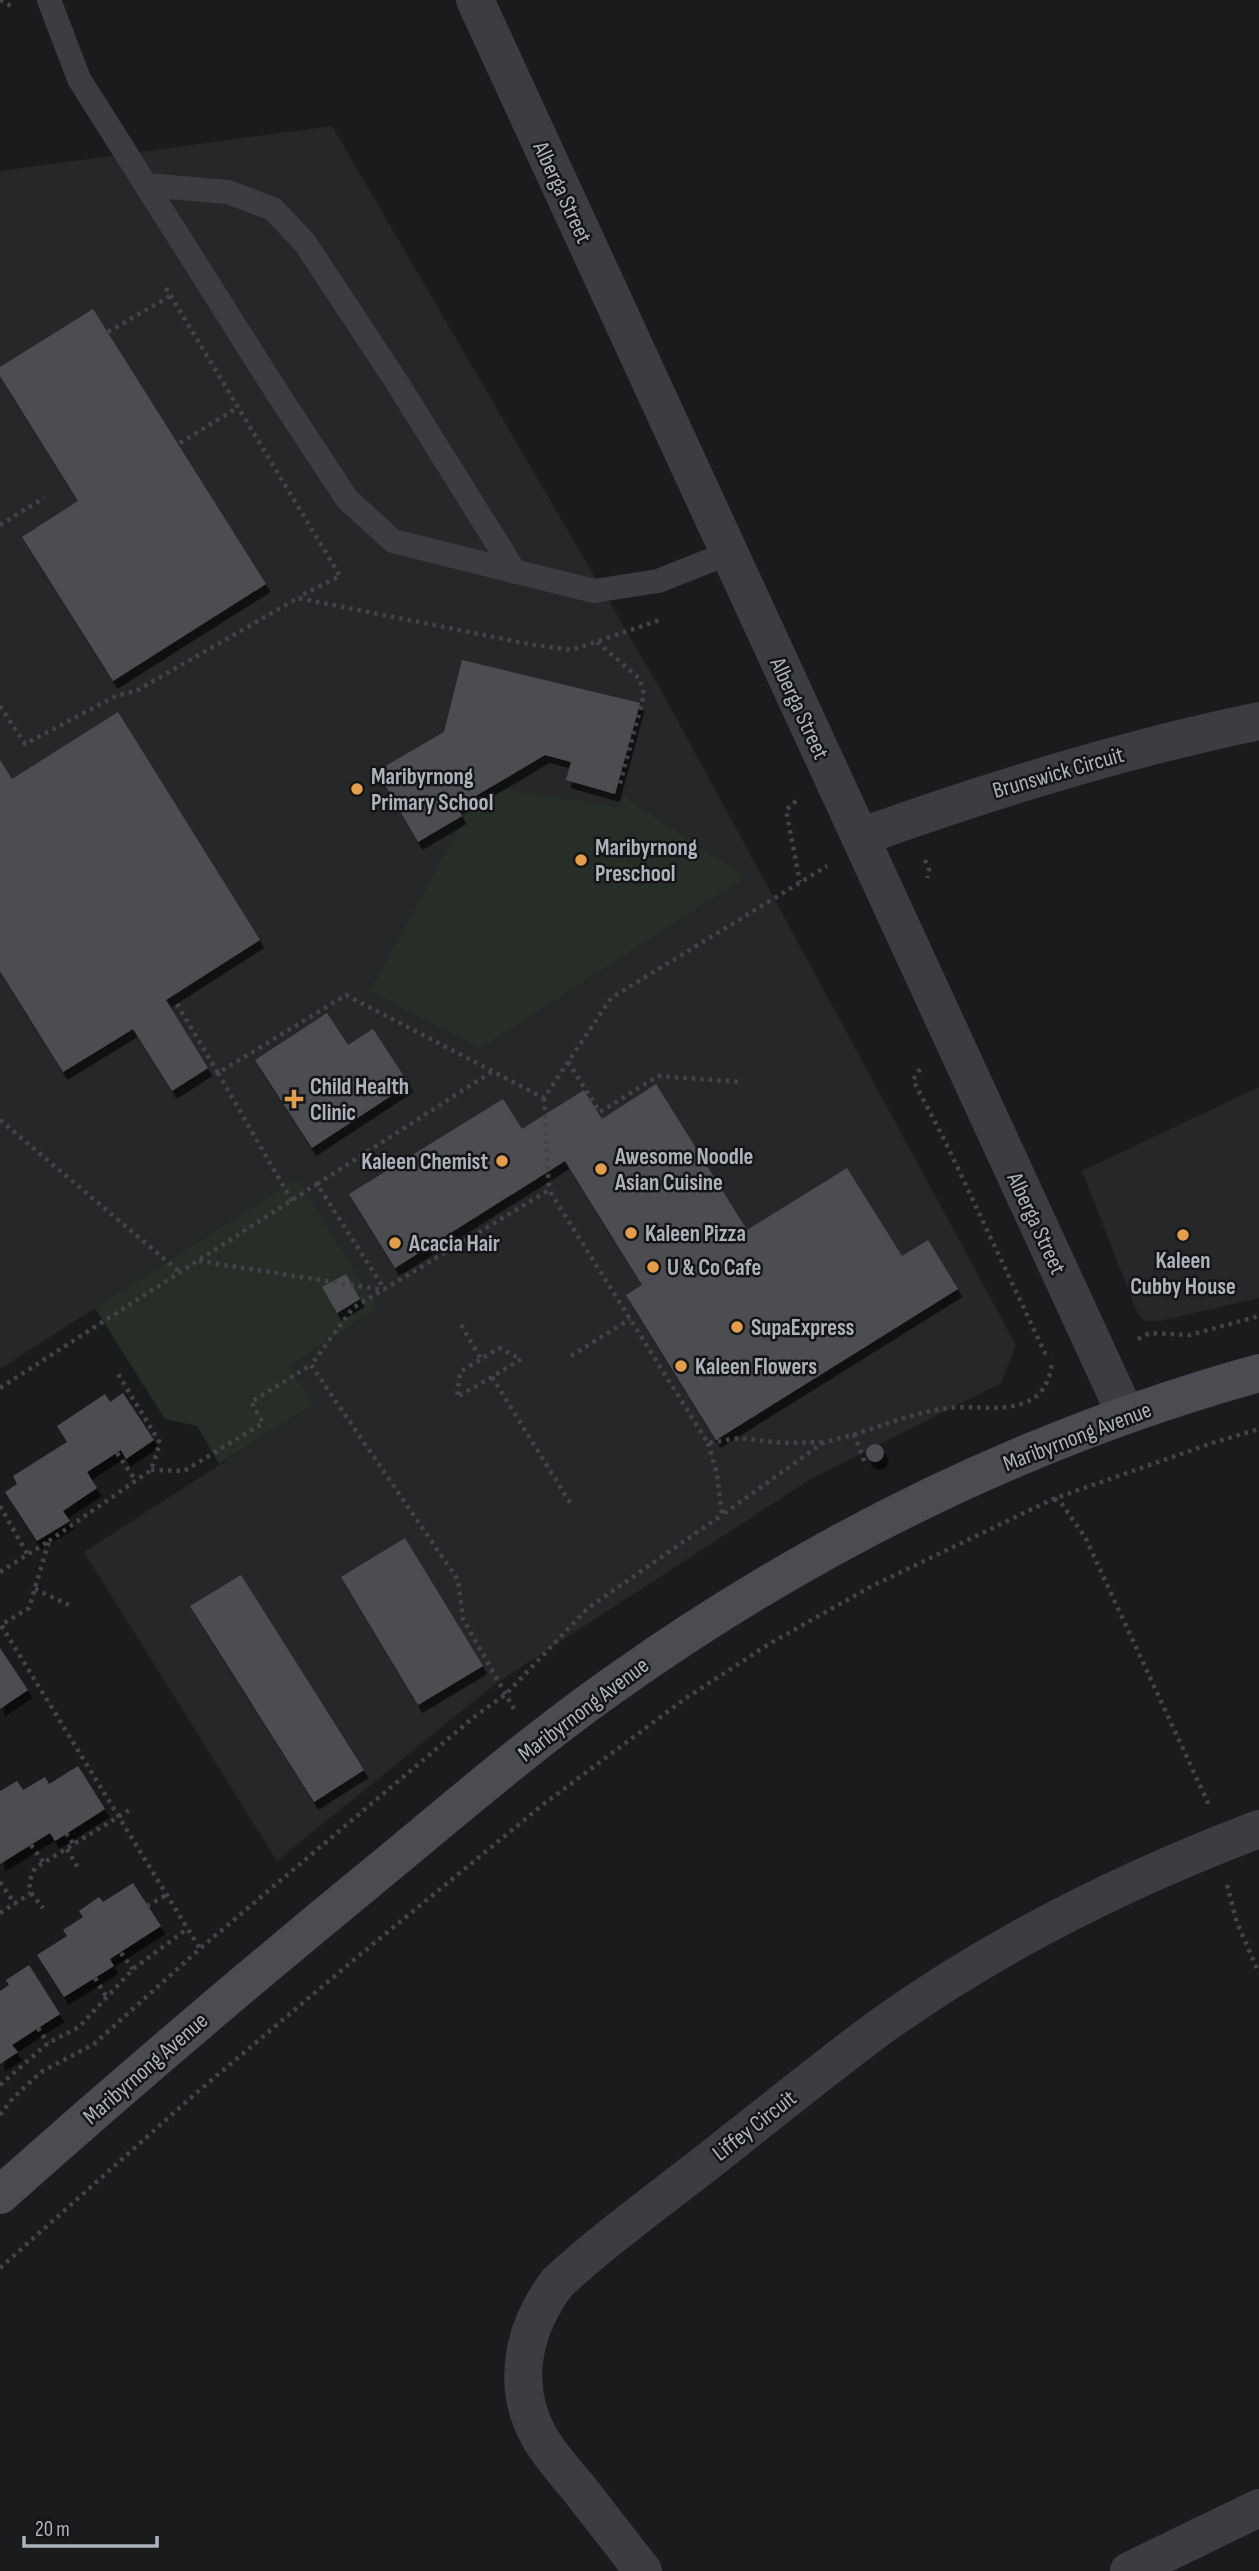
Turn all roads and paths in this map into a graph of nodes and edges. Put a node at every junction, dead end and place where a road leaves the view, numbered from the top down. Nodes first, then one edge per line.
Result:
1 (49, 0) edge
2 (475, 0) edge
3 (146, 185) junction
4 (170, 296) dead end
5 (108, 332) dead end
6 (237, 408) dead end
7 (180, 443) dead end
8 (44, 498) dead end
9 (0, 525) edge
10 (729, 553) junction
11 (515, 572) junction
12 (664, 618) dead end
13 (596, 642) junction
14 (0, 706) edge
15 (1259, 721) edge
16 (620, 783) dead end
17 (848, 848) junction
18 (177, 1004) dead end
19 (568, 1062) junction
20 (924, 1062) dead end
21 (494, 1070) junction
22 (218, 1073) junction
23 (742, 1082) dead end
24 (544, 1098) junction
25 (0, 1120) edge
26 (317, 1184) junction
27 (549, 1190) junction
28 (292, 1201) junction
29 (199, 1261) junction
30 (181, 1273) junction
31 (385, 1290) junction
32 (630, 1319) junction
33 (461, 1325) dead end
34 (571, 1356) dead end
35 (481, 1359) junction
36 (311, 1365) junction
37 (1259, 1373) edge
38 (118, 1374) dead end
39 (492, 1377) junction
40 (0, 1388) edge
41 (1006, 1408) junction
42 (1126, 1415) junction
43 (1259, 1429) edge
44 (854, 1434) junction
45 (824, 1442) junction
46 (708, 1443) junction
47 (117, 1453) dead end
48 (1029, 1453) junction
49 (866, 1466) dead end
50 (151, 1470) junction
51 (136, 1482) junction
52 (1053, 1499) junction
53 (0, 1506) edge
54 (572, 1506) dead end
55 (722, 1515) junction
56 (49, 1541) junction
57 (28, 1555) junction
58 (0, 1572) edge
59 (35, 1589) junction
60 (71, 1606) dead end
61 (1, 1624) edge
62 (506, 1694) junction
63 (532, 1746) junction
64 (131, 1808) dead end
65 (118, 1817) junction
66 (1259, 1829) edge
67 (66, 1833) dead end
68 (1221, 1844) junction
69 (31, 1845) dead end
70 (74, 1845) junction
71 (67, 1849) junction
72 (44, 1863) junction
73 (78, 1868) dead end
74 (0, 1882) edge
75 (31, 1893) junction
76 (166, 1895) junction
77 (15, 1903) junction
78 (148, 1906) dead end
79 (43, 1909) dead end
80 (0, 1913) edge
81 (187, 1929) junction
82 (200, 1950) junction
83 (121, 1952) dead end
84 (133, 1969) junction
85 (1259, 1973) edge
86 (95, 1978) dead end
87 (106, 1996) junction
88 (38, 2028) dead end
89 (48, 2043) junction
90 (0, 2085) edge
91 (1, 2111) edge
92 (0, 2195) edge
93 (0, 2268) edge
94 (1259, 2508) edge
95 (643, 2571) edge
96 (1129, 2571) edge

1 - 3 lane
2 - 10 street, Alberga Street
3 - 11 lane
3 - 11 lane
4 - 5 path
6 - 7 path
8 - 9 path
10 - 11 lane
10 - 17 street, Alberga Street
12 - 13 path
13 - 14 path
13 - 16 path
15 - 17 street, Brunswick Circuit
17 - 19 path
17 - 42 street, Alberga Street
18 - 22 path
19 - 23 path
19 - 24 path
20 - 41 path
21 - 22 path
21 - 24 path
21 - 26 path
22 - 28 path
24 - 27 path
25 - 30 path
26 - 28 path
26 - 31 path
27 - 31 path
27 - 32 path
28 - 29 path
29 - 30 path
29 - 31 path
30 - 40 path
31 - 36 path
32 - 34 path
32 - 46 path
33 - 35 path
35 - 39 path
35 - 39 path
36 - 50 path
36 - 62 path
37 - 42 street, Maribyrnong Avenue
38 - 50 path
39 - 54 path
41 - 44 path
41 - 48 path
42 - 48 street, Maribyrnong Avenue
43 - 52 path
44 - 45 path
44 - 49 path
45 - 46 path
45 - 55 path
46 - 55 path
47 - 51 path
48 - 52 path
48 - 63 street, Maribyrnong Avenue
50 - 51 path
51 - 56 path
52 - 68 path
52 - 93 path
53 - 57 path
55 - 62 path
56 - 57 path
56 - 59 path
57 - 58 path
59 - 60 path
59 - 61 path
61 - 65 path
62 - 63 path
62 - 82 path
63 - 92 street, Maribyrnong Avenue
64 - 65 path
65 - 70 path
65 - 76 path
66 - 68 street, Liffey Circuit
67 - 70 path
68 - 85 path
68 - 95 street, Liffey Circuit
69 - 72 path
70 - 71 path
71 - 72 path
71 - 73 path
72 - 75 path
74 - 77 path
75 - 77 path
75 - 79 path
76 - 78 path
76 - 81 path
77 - 80 path
81 - 82 path
81 - 84 path
82 - 91 path
83 - 84 path
84 - 87 path
86 - 87 path
87 - 89 path
88 - 89 path
89 - 90 path
94 - 96 street

